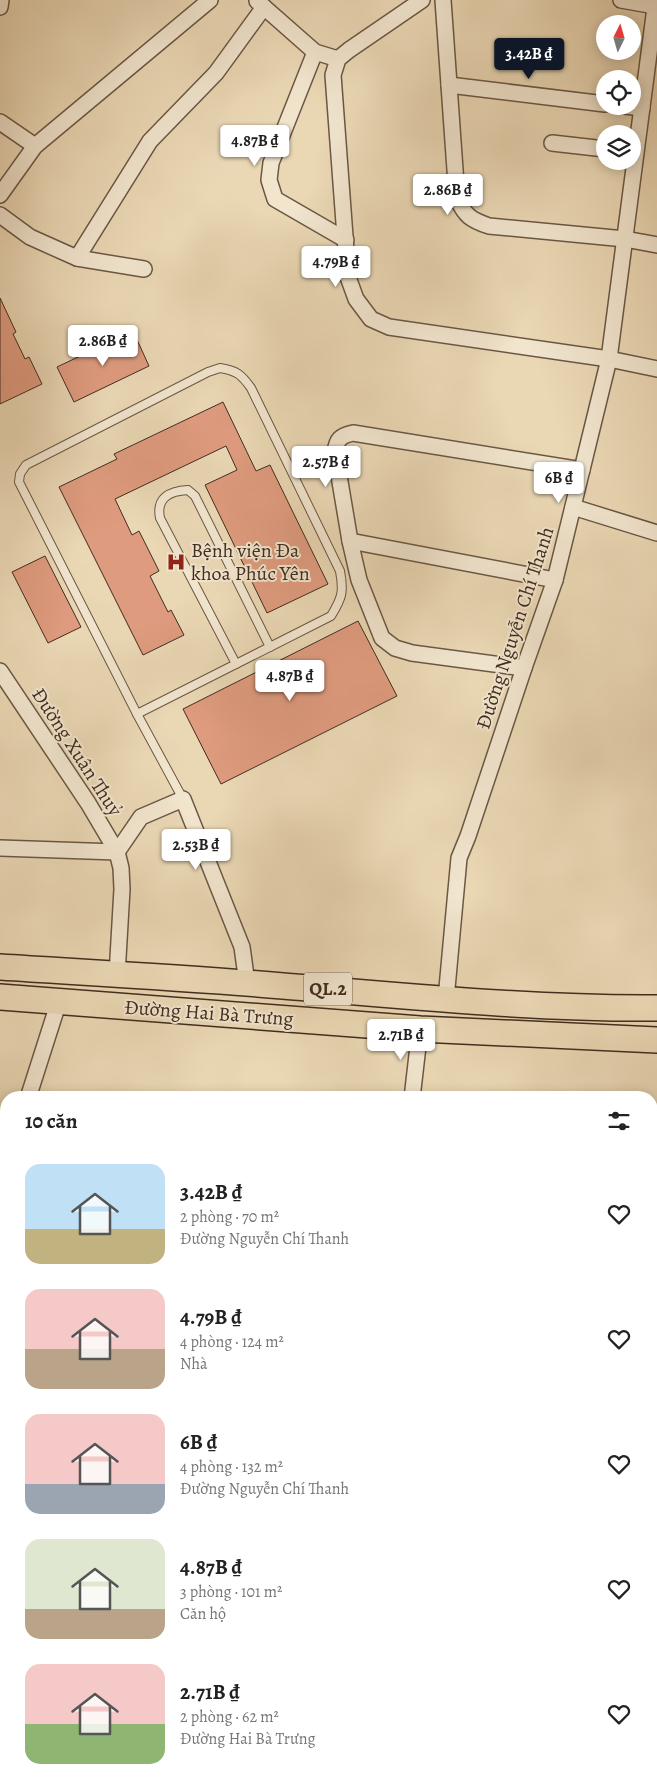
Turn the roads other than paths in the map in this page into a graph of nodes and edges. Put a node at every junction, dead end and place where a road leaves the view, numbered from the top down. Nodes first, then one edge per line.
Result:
1 (1, 0) edge
2 (210, 0) edge
3 (422, 0) edge
4 (443, 0) edge
5 (621, 0) edge
6 (260, 3) edge
7 (656, 3) edge
8 (0, 7) edge
9 (315, 52) junction
10 (338, 59) junction
11 (449, 85) junction
12 (596, 103) edge
13 (642, 108) joint
14 (0, 122) edge
15 (639, 125) edge
16 (552, 143) dead end
17 (35, 146) junction
18 (596, 148) edge
19 (632, 170) edge
20 (0, 195) edge
21 (0, 215) edge
22 (625, 239) junction
23 (346, 240) junction
24 (657, 246) edge
25 (77, 258) junction
26 (144, 269) dead end
27 (609, 359) junction
28 (657, 369) edge
29 (582, 470) junction
30 (573, 507) junction
31 (657, 533) edge
32 (350, 542) junction
33 (555, 580) junction
34 (270, 647) junction
35 (236, 664) junction
36 (524, 668) junction
37 (0, 671) edge
38 (137, 714) junction
39 (183, 799) junction
40 (0, 848) edge
41 (117, 852) junction
42 (0, 966) edge
43 (116, 975) junction
44 (248, 983) junction
45 (0, 997) edge
46 (446, 999) junction
47 (59, 1001) junction
48 (657, 1008) edge
49 (246, 1015) junction
50 (420, 1028) junction
51 (657, 1040) edge
52 (30, 1091) edge
53 (413, 1091) edge

1 - 8 street
2 - 17 street
3 - 10 street
4 - 11 street
5 - 7 street
6 - 9 street
6 - 25 street
7 - 13 street, Đường Nguyễn Chí Thanh
9 - 10 street
9 - 23 street
10 - 23 street
11 - 12 street
11 - 22 street
13 - 15 street, Đường Nguyễn Chí Thanh
14 - 17 street
16 - 18 street
17 - 20 street
19 - 22 street, Đường Nguyễn Chí Thanh
21 - 25 street
22 - 24 street
22 - 27 street, Đường Nguyễn Chí Thanh
23 - 27 street
25 - 26 street
27 - 28 street
27 - 29 street, Đường Nguyễn Chí Thanh
29 - 30 street, Đường Nguyễn Chí Thanh
29 - 32 street
30 - 31 street
30 - 33 street, Đường Nguyễn Chí Thanh
32 - 33 street
32 - 36 street
33 - 36 street, Đường Nguyễn Chí Thanh
34 - 35 lane
34 - 35 lane
34 - 38 lane
35 - 38 lane
36 - 46 street, Đường Nguyễn Chí Thanh
37 - 41 street, Đường Xuân Thuỷ
38 - 39 lane
39 - 41 street
39 - 44 street
40 - 41 street
41 - 43 street, Đường Xuân Thuỷ
42 - 43 highway, Đường Hai Bà Trưng / QL.2
43 - 44 highway, Đường Hai Bà Trưng / QL.2
44 - 46 highway, Đường Hai Bà Trưng / QL.2
44 - 49 highway
45 - 47 highway, Đường Hai Bà Trưng / QL.2
46 - 48 highway, Đường Hai Bà Trưng / QL.2
47 - 49 highway, Đường Hai Bà Trưng / QL.2
47 - 52 street
49 - 50 highway, Đường Hai Bà Trưng / QL.2
50 - 51 highway, Đường Hai Bà Trưng / QL.2
50 - 53 street

